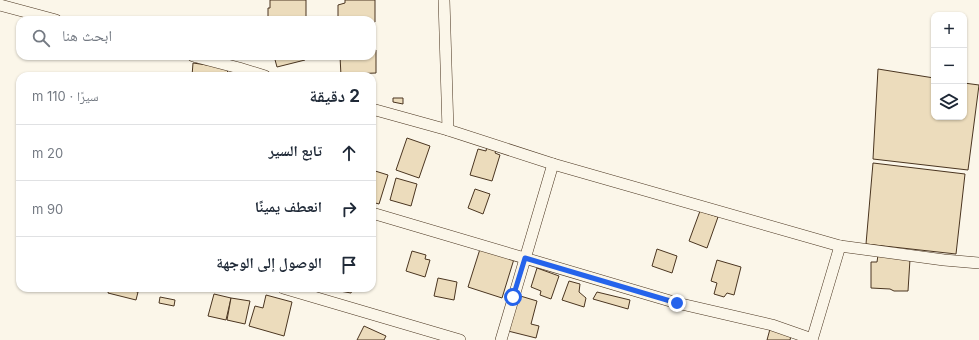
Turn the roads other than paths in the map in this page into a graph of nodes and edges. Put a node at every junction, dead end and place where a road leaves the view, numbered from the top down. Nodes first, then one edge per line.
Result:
1 (444, 0) edge
2 (0, 5) edge
3 (41, 16) edge
4 (205, 60) edge
5 (239, 72) edge
6 (376, 110) edge
7 (448, 130) junction
8 (553, 164) junction
9 (376, 214) edge
10 (840, 246) junction
11 (525, 258) junction
12 (979, 263) edge
13 (296, 292) edge
14 (460, 340) edge
15 (501, 340) edge
16 (812, 340) edge

1 - 7 street
2 - 3 street
4 - 5 street
6 - 7 street
7 - 8 street
8 - 10 street
8 - 11 street
9 - 11 street
10 - 12 street
10 - 16 street
11 - 15 street
11 - 16 street
13 - 14 street

